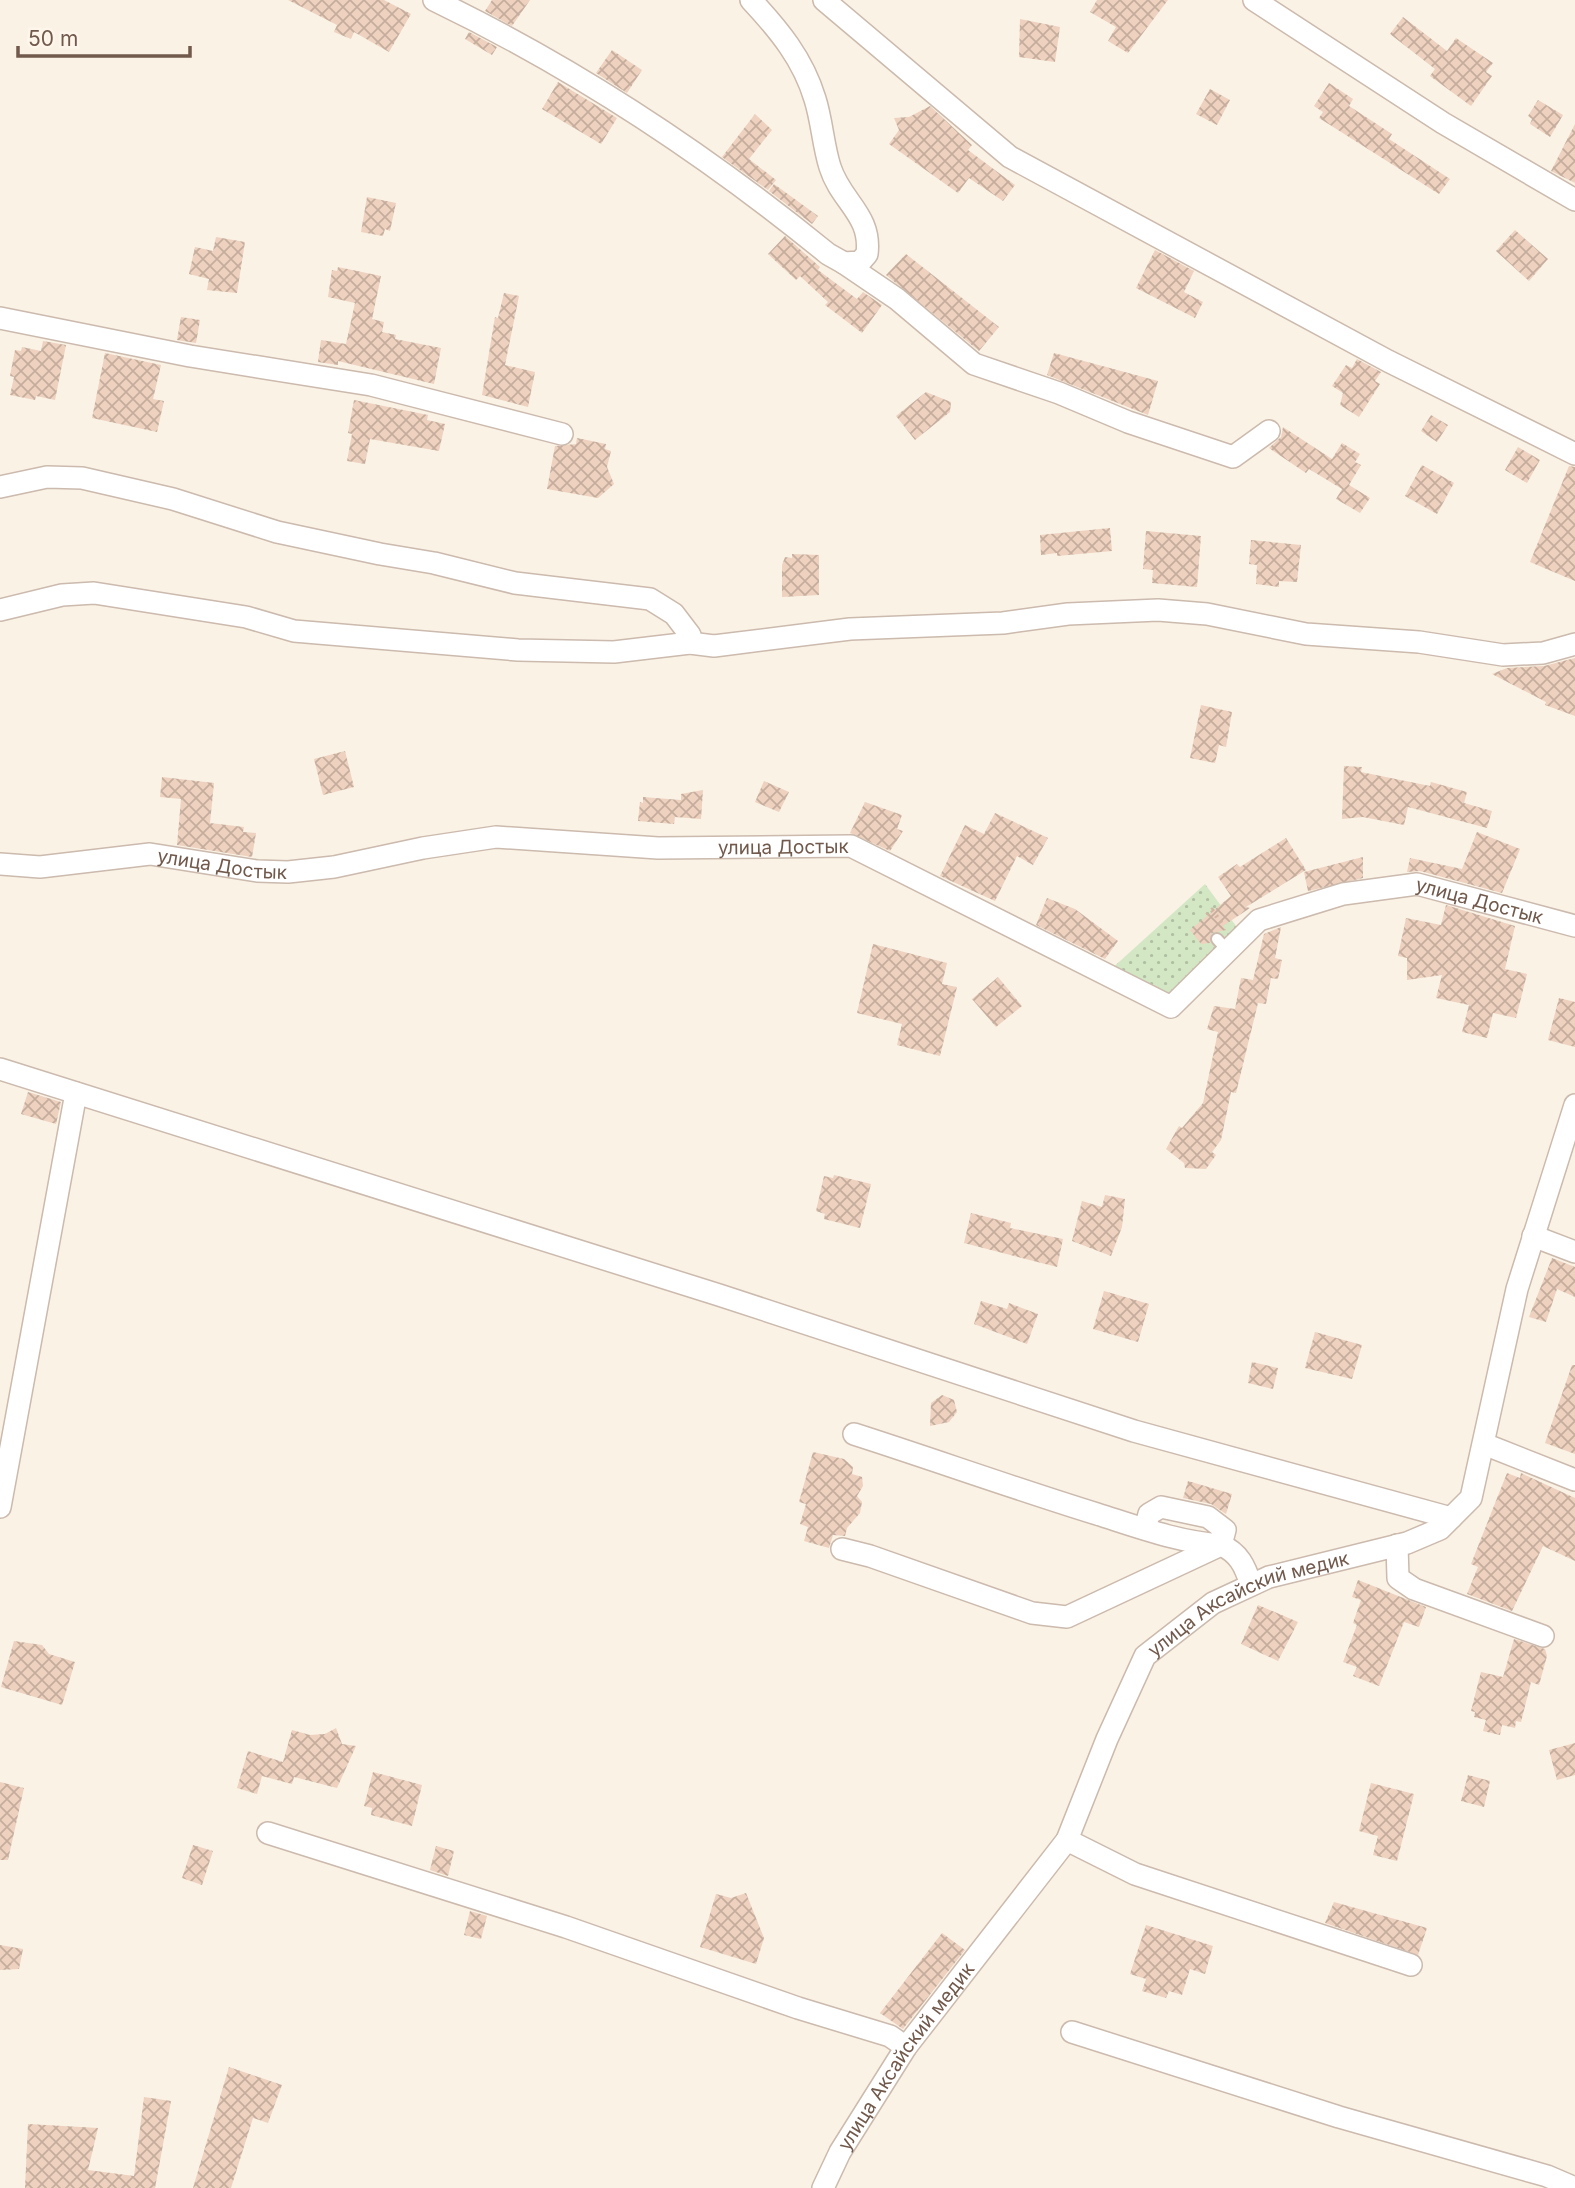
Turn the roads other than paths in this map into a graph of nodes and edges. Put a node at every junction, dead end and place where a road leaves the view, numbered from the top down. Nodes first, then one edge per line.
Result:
1 (434, 0) edge
2 (751, 0) edge
3 (824, 0) edge
4 (1254, 0) edge
5 (1575, 200) edge
6 (868, 245) junction
7 (844, 263) junction
8 (881, 288) junction
9 (0, 318) edge
10 (1269, 431) dead end
11 (562, 434) dead end
12 (1575, 454) edge
13 (0, 487) edge
14 (0, 610) edge
15 (690, 643) junction
16 (1575, 644) edge
17 (0, 864) edge
18 (1575, 926) edge
19 (0, 1069) edge
20 (76, 1093) junction
21 (1575, 1105) edge
22 (1533, 1236) junction
23 (1575, 1252) edge
24 (854, 1434) dead end
25 (1484, 1444) junction
26 (1575, 1480) edge
27 (0, 1507) edge
28 (1451, 1518) junction
29 (1221, 1545) junction
30 (1397, 1545) junction
31 (842, 1549) dead end
32 (1251, 1585) junction
33 (1543, 1636) dead end
34 (268, 1833) dead end
35 (1067, 1840) junction
36 (1411, 1965) dead end
37 (1072, 2032) dead end
38 (906, 2047) junction
39 (823, 2188) edge
40 (1575, 2188) edge

1 - 7 street
2 - 6 street
3 - 12 street
4 - 5 street
6 - 7 street
6 - 8 street
7 - 8 street
8 - 10 street
9 - 11 street
13 - 15 street
14 - 15 street
15 - 16 street
17 - 18 street, улица Достык
19 - 20 street
20 - 27 street
20 - 28 street
21 - 22 street, улица Аксайский медик
22 - 23 street
22 - 25 street, улица Аксайский медик
24 - 29 street
25 - 26 street
25 - 28 street, улица Аксайский медик
28 - 30 street, улица Аксайский медик
29 - 31 street
29 - 32 street
30 - 32 street, улица Аксайский медик
30 - 33 street
32 - 35 street, улица Аксайский медик
34 - 38 street
35 - 36 street
35 - 38 street, улица Аксайский медик
37 - 40 street
38 - 39 street, улица Аксайский медик

